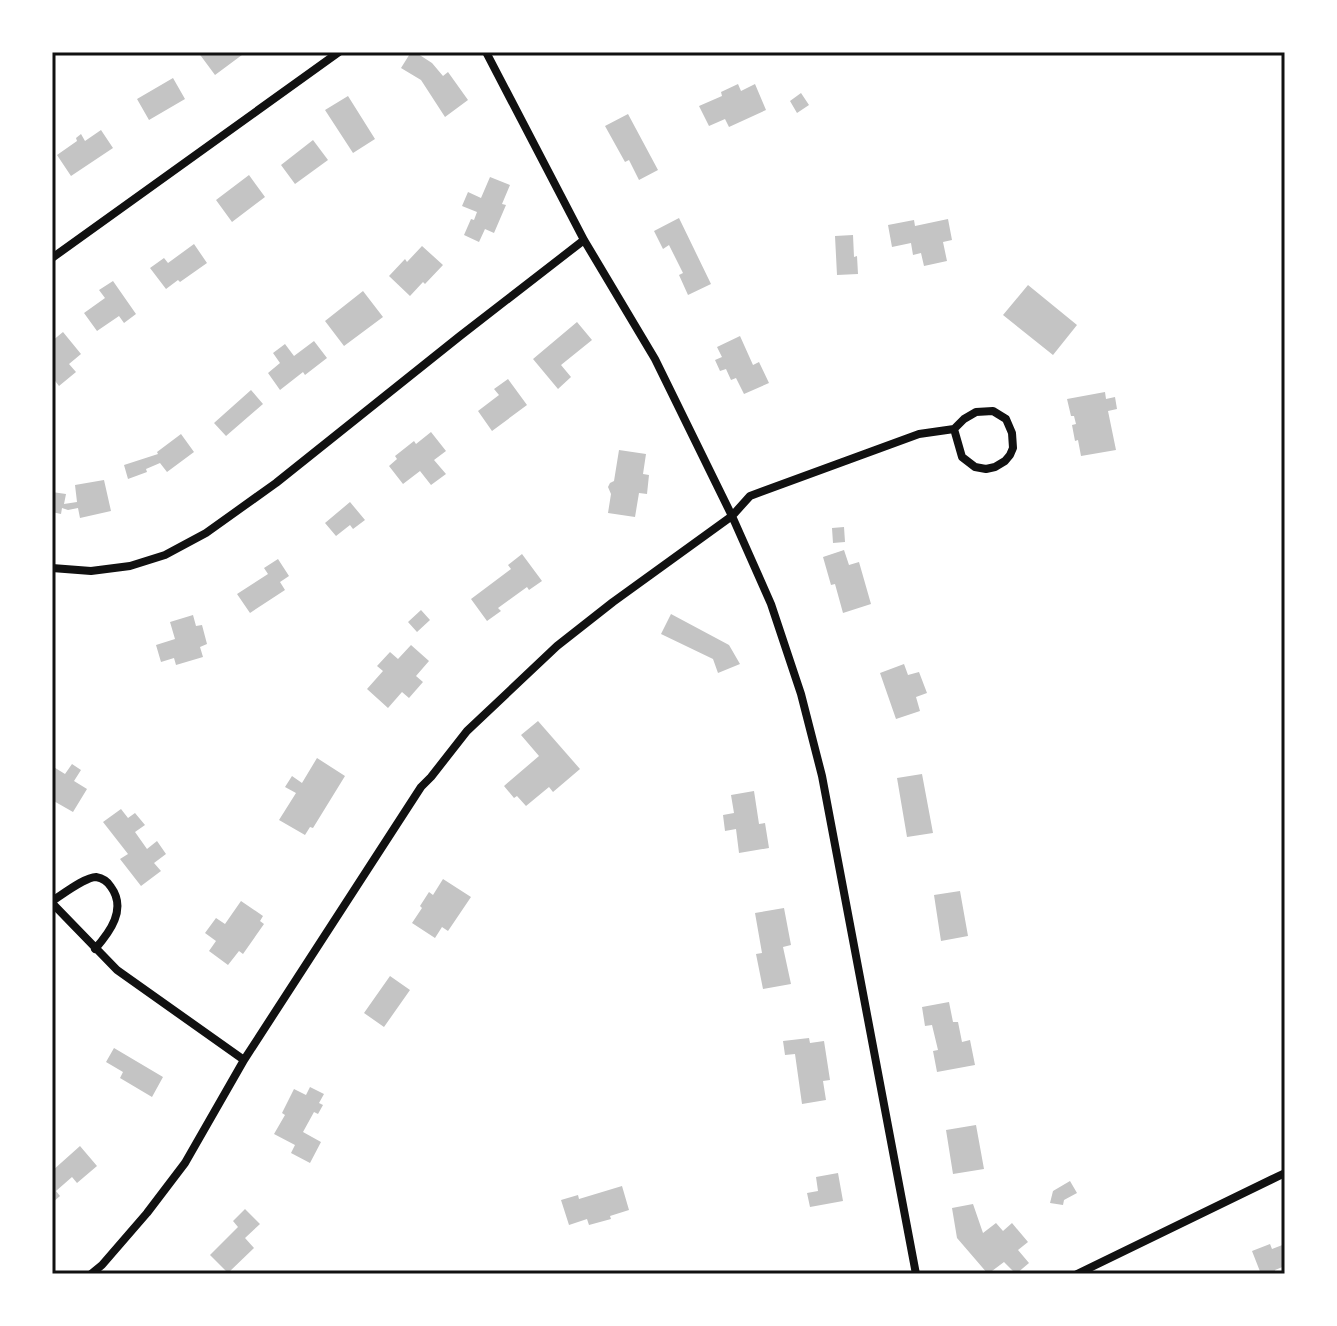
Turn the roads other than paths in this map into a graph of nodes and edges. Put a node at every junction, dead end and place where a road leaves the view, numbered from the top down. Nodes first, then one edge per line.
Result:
1 (339, 52) edge
2 (486, 52) edge
3 (584, 240) junction
4 (52, 258) edge
5 (954, 429) junction
6 (732, 516) junction
7 (52, 568) edge
8 (52, 902) edge
9 (95, 949) junction
10 (244, 1060) junction
11 (1285, 1173) edge
12 (91, 1274) edge
13 (916, 1274) edge
14 (1077, 1274) edge

1 - 4 street
2 - 3 street
3 - 6 street
3 - 7 street
5 - 5 street
5 - 6 street
6 - 10 street
6 - 13 street
8 - 9 street
8 - 9 street
9 - 10 street
10 - 12 street
11 - 14 street

